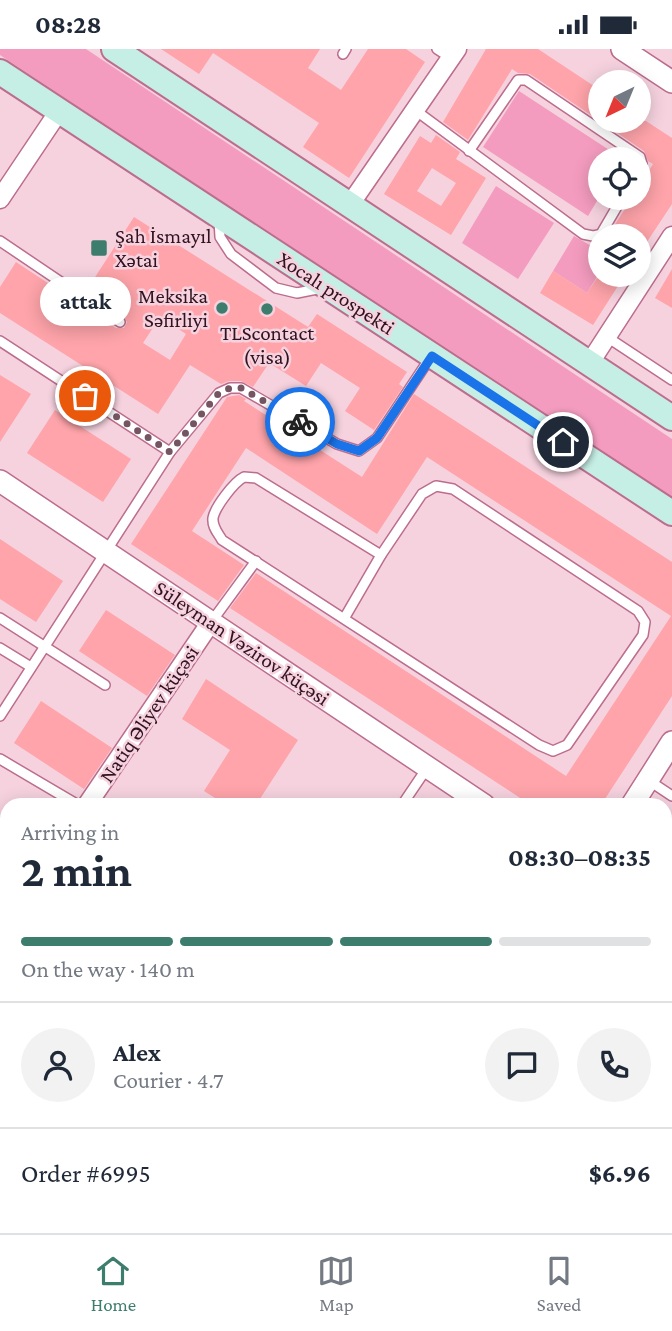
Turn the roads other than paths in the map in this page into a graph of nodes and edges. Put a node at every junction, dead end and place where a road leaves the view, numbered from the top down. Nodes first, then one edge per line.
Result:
1 (114, 49) edge
2 (622, 49) edge
3 (448, 52) edge
4 (0, 72) edge
5 (672, 82) edge
6 (415, 110) junction
7 (59, 111) junction
8 (625, 147) edge
9 (469, 151) junction
10 (0, 199) edge
11 (351, 204) junction
12 (615, 210) edge
13 (672, 236) edge
14 (0, 241) edge
15 (120, 322) dead end
16 (607, 337) junction
17 (0, 341) edge
18 (432, 356) junction
19 (589, 364) junction
20 (672, 380) edge
21 (672, 418) edge
22 (170, 452) junction
23 (0, 481) edge
24 (672, 513) edge
25 (105, 551) junction
26 (381, 555) junction
27 (256, 561) junction
28 (345, 617) junction
29 (0, 618) edge
30 (211, 622) junction
31 (45, 647) junction
32 (0, 648) edge
33 (31, 667) junction
34 (105, 684) dead end
35 (0, 716) edge
36 (672, 742) edge
37 (0, 759) edge
38 (428, 767) junction
39 (648, 780) junction
40 (672, 796) edge
41 (66, 798) edge
42 (92, 798) edge
43 (407, 798) edge
44 (474, 798) edge
45 (636, 798) edge

1 - 11 main road
2 - 5 street
3 - 6 street
4 - 7 main road, Xocalı prospekti
6 - 9 lane
6 - 11 street
7 - 10 street
7 - 18 main road, Xocalı prospekti
8 - 9 lane
9 - 12 lane
11 - 19 main road
13 - 16 street
14 - 15 lane
16 - 19 street
16 - 20 lane
17 - 22 lane
18 - 22 lane
18 - 24 main road, Xocalı prospekti
19 - 21 main road
22 - 25 lane
23 - 25 street, Süleyman Vəzirov küçəsi
25 - 30 street, Süleyman Vəzirov küçəsi
25 - 31 lane
26 - 27 lane
26 - 28 lane
26 - 28 lane
27 - 28 lane
27 - 30 lane
29 - 31 lane
30 - 38 street, Süleyman Vəzirov küçəsi
30 - 42 street, Natiq Əliyev küçəsi
31 - 33 lane
31 - 34 lane
32 - 33 lane
33 - 35 lane
36 - 39 street
37 - 41 lane
38 - 43 lane
38 - 44 street, Süleyman Vəzirov küçəsi
39 - 40 lane
39 - 45 street

